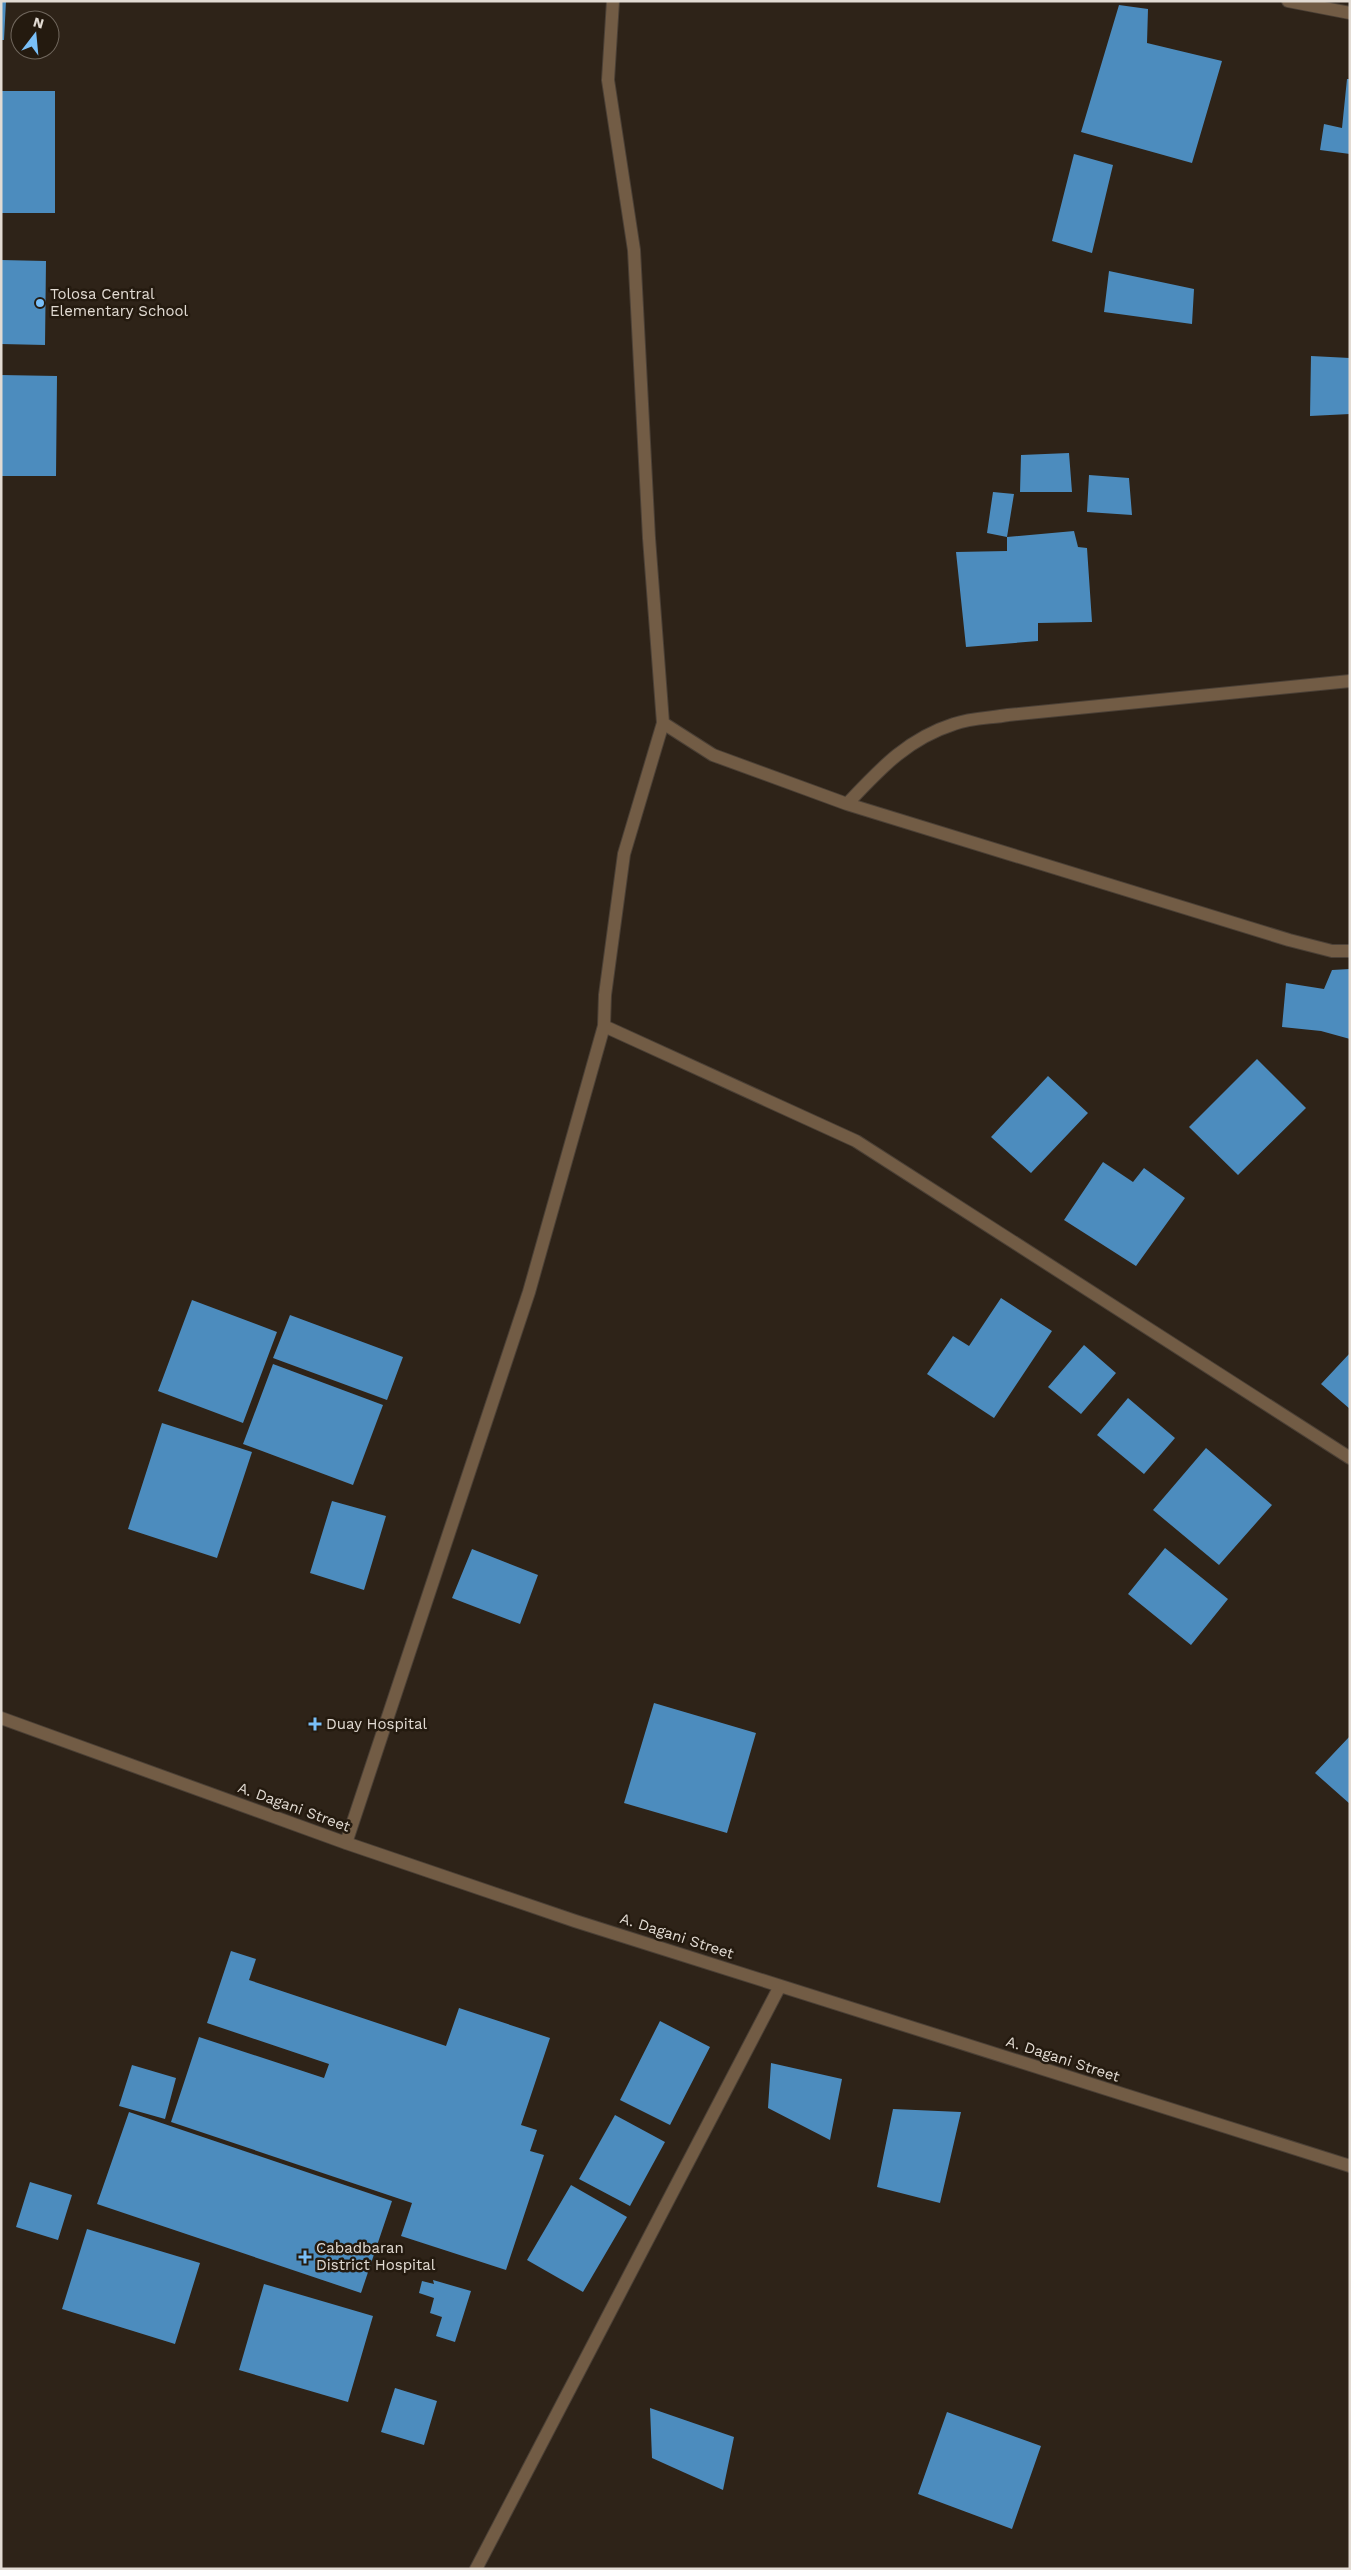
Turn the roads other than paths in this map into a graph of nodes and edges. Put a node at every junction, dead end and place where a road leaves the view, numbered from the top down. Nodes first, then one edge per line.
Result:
1 (613, 1) edge
2 (1288, 1) edge
3 (1350, 13) edge
4 (1350, 682) edge
5 (663, 723) junction
6 (847, 804) junction
7 (1350, 951) edge
8 (604, 1026) junction
9 (1350, 1458) edge
10 (1, 1718) edge
11 (346, 1843) junction
12 (780, 1986) junction
13 (1350, 2166) edge
14 (476, 2569) edge

1 - 5 street
2 - 3 street
4 - 6 street
5 - 6 street
5 - 8 street
6 - 7 street
8 - 9 street
8 - 11 street
10 - 11 street, A. Dagani Street
11 - 12 street, A. Dagani Street
12 - 13 street, A. Dagani Street
12 - 14 street

